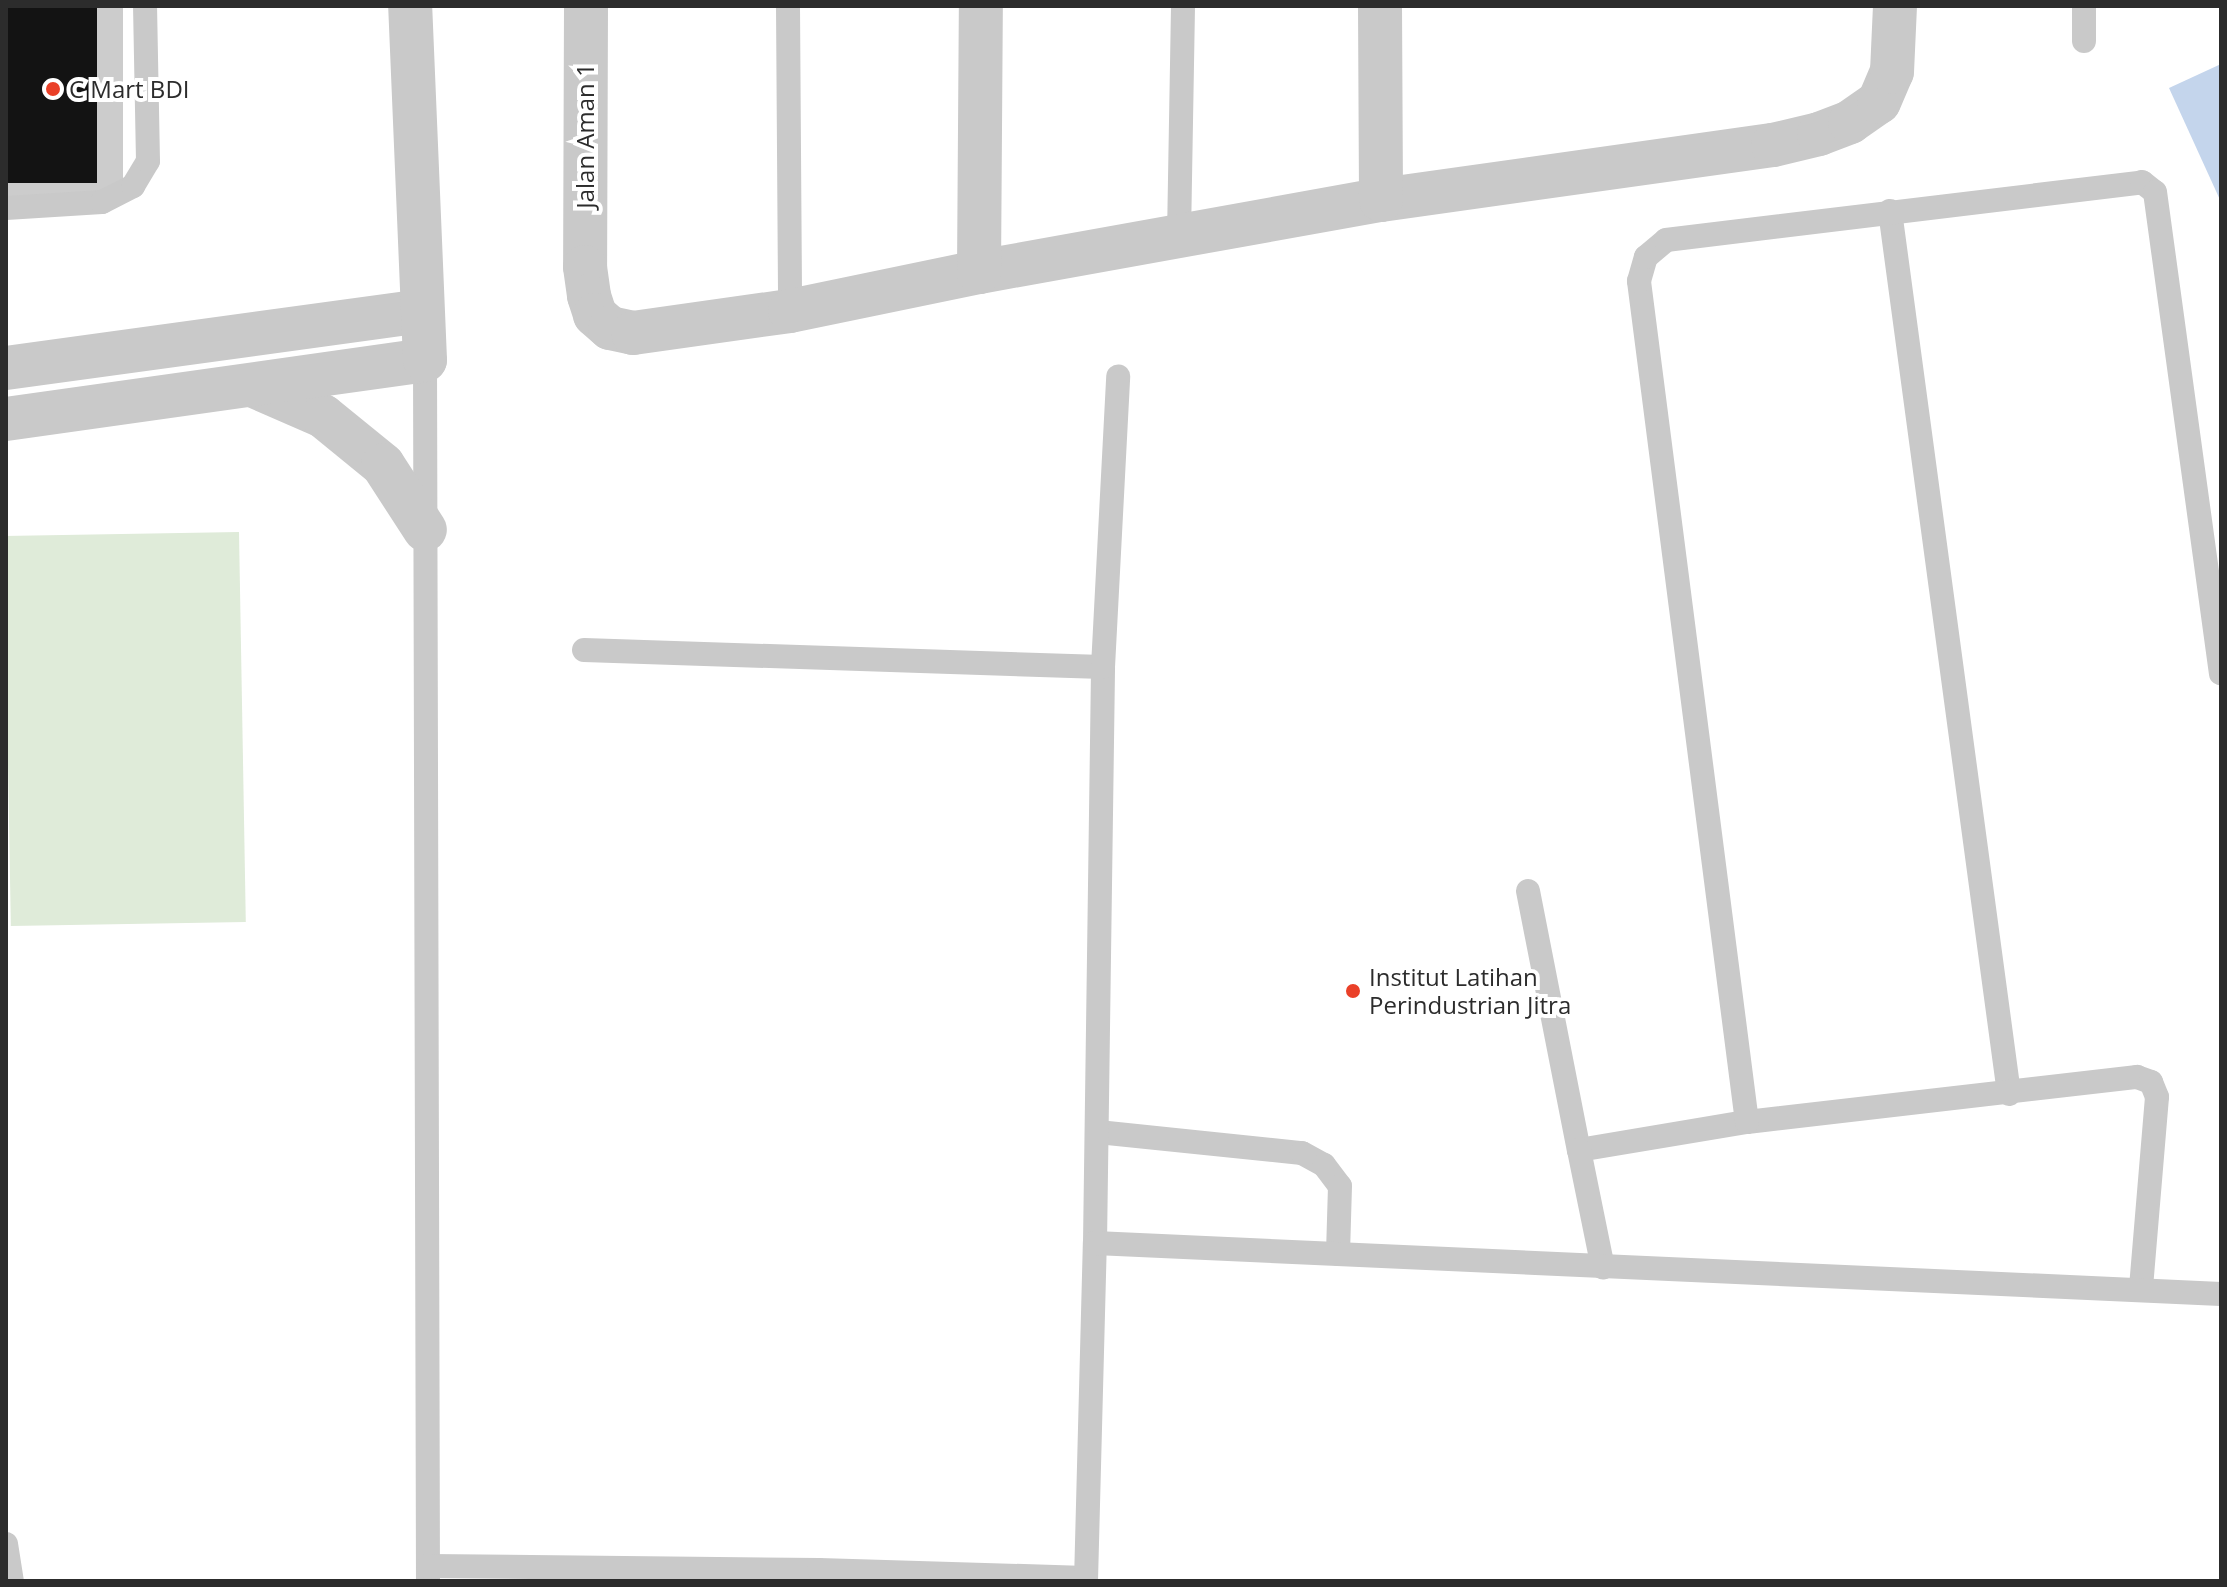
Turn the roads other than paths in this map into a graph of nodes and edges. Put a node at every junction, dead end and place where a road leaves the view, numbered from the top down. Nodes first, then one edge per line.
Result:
1 (145, 6) edge
2 (410, 6) edge
3 (586, 6) edge
4 (788, 6) edge
5 (981, 6) edge
6 (1183, 6) edge
7 (1380, 6) edge
8 (1895, 6) edge
9 (2084, 6) edge
10 (2084, 41) dead end
11 (1381, 200) junction
12 (6, 208) edge
13 (1890, 211) junction
14 (1179, 236) junction
15 (979, 272) junction
16 (422, 311) junction
17 (790, 311) junction
18 (425, 360) junction
19 (6, 368) edge
20 (1118, 376) dead end
21 (252, 385) junction
22 (6, 419) edge
23 (425, 530) junction
24 (584, 650) dead end
25 (1103, 667) junction
26 (2221, 673) edge
27 (1528, 891) dead end
28 (2009, 1094) junction
29 (1747, 1122) junction
30 (1098, 1132) junction
31 (1579, 1150) junction
32 (1095, 1243) junction
33 (1338, 1254) junction
34 (1603, 1268) junction
35 (2141, 1288) junction
36 (2221, 1294) edge
37 (6, 1544) edge
38 (428, 1574) edge
39 (819, 1576) edge
40 (1086, 1580) edge
41 (12, 1581) edge

1 - 12 lane
2 - 16 street
3 - 17 street, Jalan Aman 1
4 - 17 lane
5 - 15 street
6 - 14 lane
7 - 11 street
8 - 11 street
9 - 10 lane
11 - 14 street
13 - 26 lane
13 - 28 lane
13 - 29 lane
14 - 15 street
15 - 17 street
16 - 18 street
16 - 19 street
18 - 21 street
18 - 23 lane
20 - 25 lane
21 - 22 street
21 - 23 street
23 - 38 lane
24 - 25 lane
25 - 30 lane
27 - 31 lane
28 - 29 lane
28 - 35 lane
29 - 31 lane
30 - 32 lane
30 - 33 lane
31 - 34 lane
32 - 33 lane
32 - 40 lane
33 - 34 lane
34 - 35 lane
35 - 36 lane
37 - 41 lane
38 - 39 lane
39 - 40 lane

